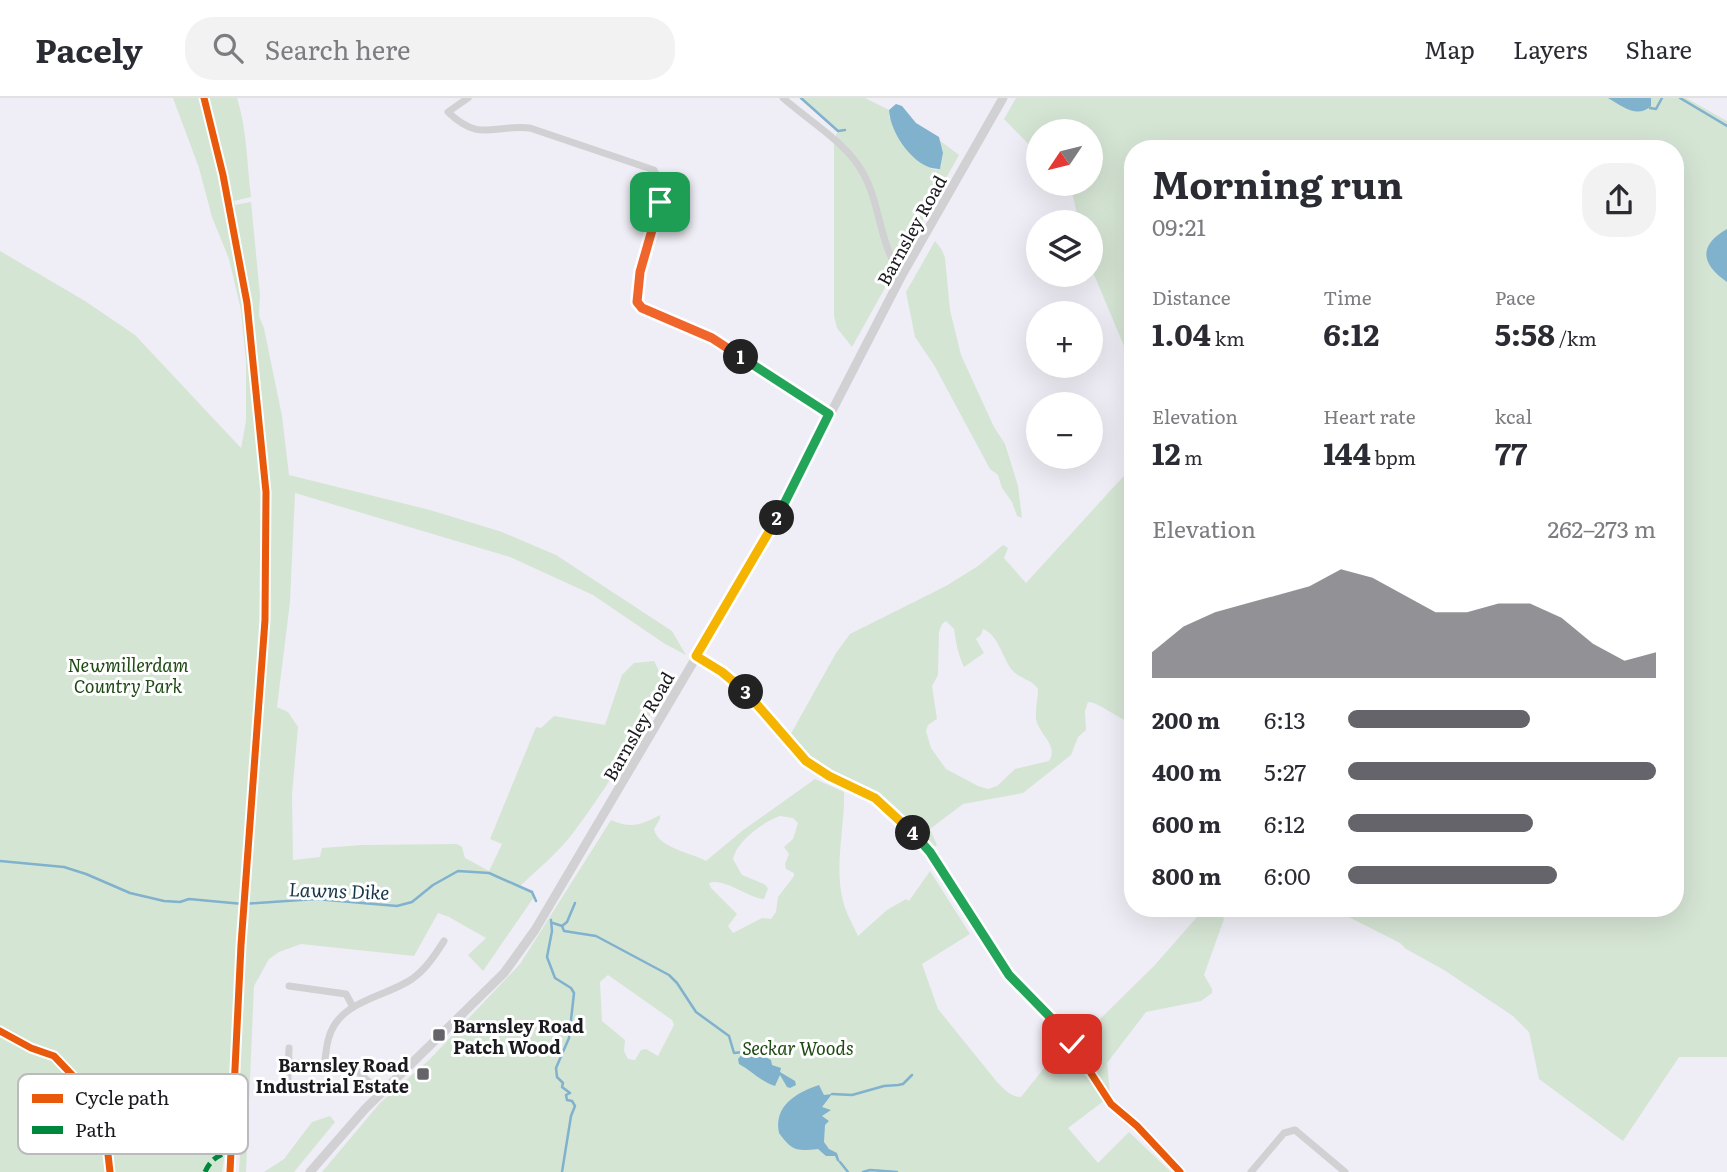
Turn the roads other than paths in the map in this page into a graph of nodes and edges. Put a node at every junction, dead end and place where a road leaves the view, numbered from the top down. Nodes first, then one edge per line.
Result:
1 (468, 98) edge
2 (783, 98) edge
3 (1003, 98) edge
4 (902, 275) junction
5 (829, 414) junction
6 (696, 656) junction
7 (444, 941) dead end
8 (289, 986) dead end
9 (353, 1007) junction
10 (289, 1048) dead end
11 (289, 1062) junction
12 (324, 1065) junction
13 (288, 1079) dead end
14 (381, 1093) junction
15 (310, 1172) edge
16 (1180, 1172) edge
17 (1251, 1172) edge
18 (1345, 1172) edge

1 - 5 street
2 - 4 street
3 - 4 main road, Barnsley Road
4 - 5 main road, Barnsley Road
5 - 6 main road, Barnsley Road
6 - 14 main road, Barnsley Road
6 - 16 street
7 - 9 street
8 - 9 street
9 - 12 street
10 - 11 street
11 - 12 street
11 - 13 street
12 - 14 street
14 - 15 main road, Barnsley Road
17 - 18 street

